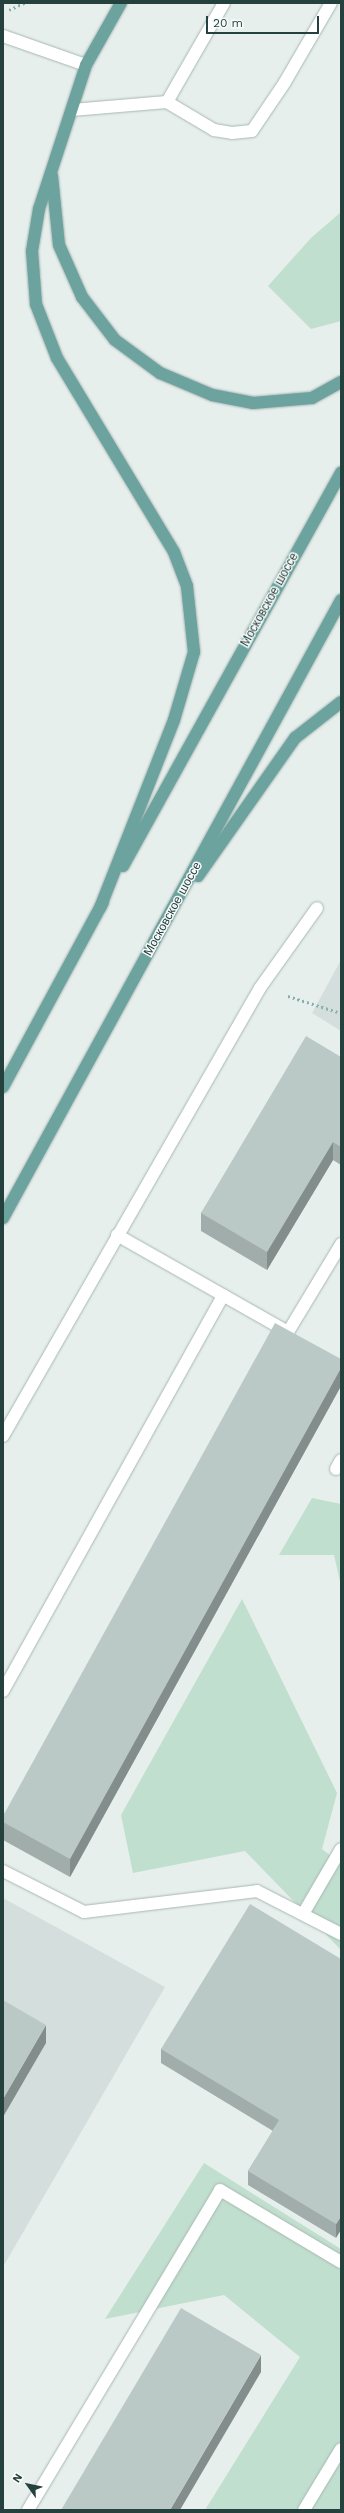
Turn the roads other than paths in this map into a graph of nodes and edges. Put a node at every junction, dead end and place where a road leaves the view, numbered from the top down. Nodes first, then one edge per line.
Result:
1 (121, 3) edge
2 (224, 3) edge
3 (331, 3) edge
4 (3, 36) edge
5 (86, 65) junction
6 (167, 102) junction
7 (72, 110) junction
8 (51, 171) junction
9 (341, 382) edge
10 (341, 472) edge
11 (341, 600) edge
12 (341, 702) edge
13 (100, 908) junction
14 (317, 908) dead end
15 (158, 937) junction
16 (3, 1087) edge
17 (3, 1218) edge
18 (117, 1235) junction
19 (341, 1244) edge
20 (223, 1295) junction
21 (288, 1332) junction
22 (301, 1340) edge
23 (3, 1436) edge
24 (3, 1691) edge
25 (341, 1849) edge
26 (3, 1871) edge
27 (303, 1914) junction
28 (341, 1934) edge
29 (341, 2262) edge
30 (341, 2449) edge
31 (28, 2510) edge
32 (304, 2510) edge

1 - 5 main road
2 - 6 street
3 - 6 street
4 - 5 street
5 - 7 main road
6 - 7 street
7 - 8 main road
8 - 9 main road
8 - 13 main road
10 - 13 main road, Московское шоссе
11 - 15 main road, Московское шоссе
12 - 15 main road
13 - 16 main road, Московское шоссе
14 - 18 street
15 - 17 main road, Московское шоссе
18 - 20 street
18 - 23 street
19 - 21 street
20 - 21 street
20 - 24 street
21 - 22 street
25 - 27 street
26 - 27 street
27 - 28 street
29 - 31 street
30 - 32 street

